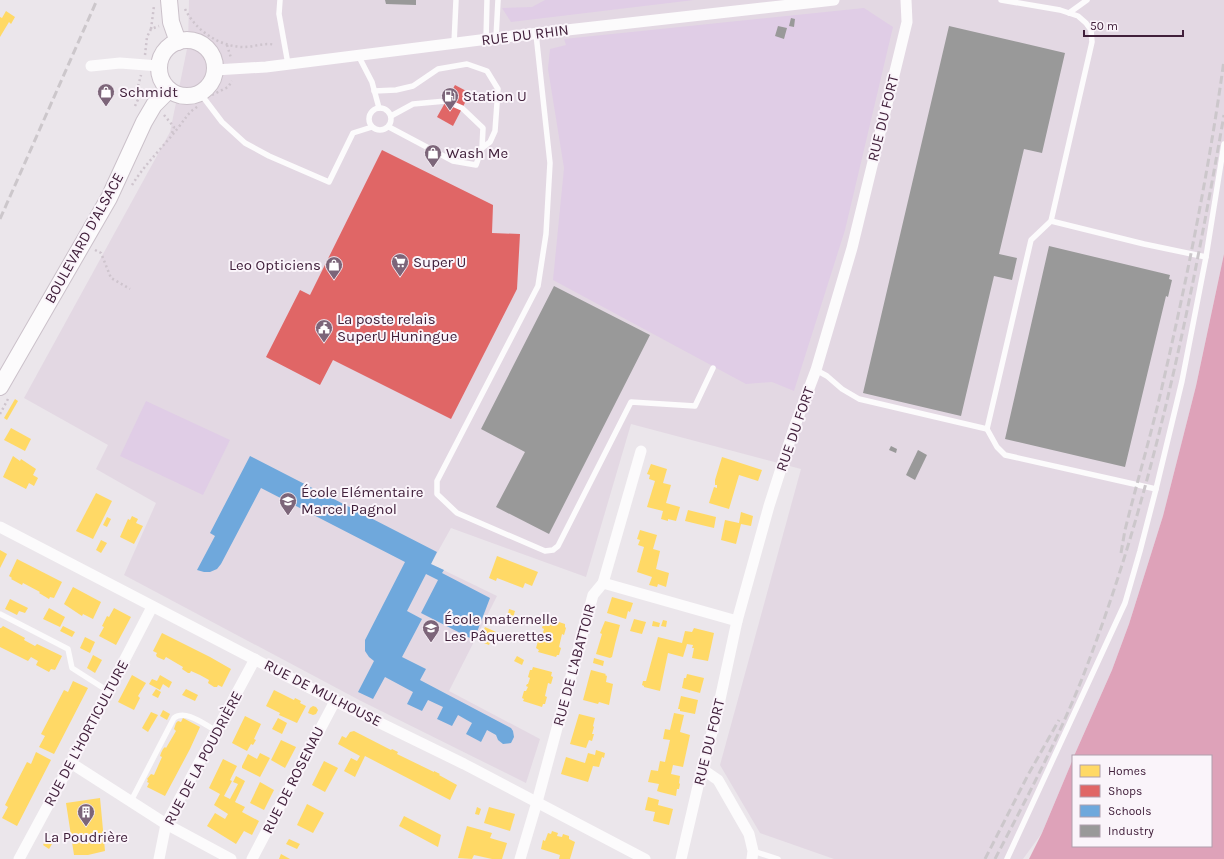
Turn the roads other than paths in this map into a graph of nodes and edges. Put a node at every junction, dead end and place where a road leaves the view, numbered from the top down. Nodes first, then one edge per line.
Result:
1 (169, 0) edge
2 (280, 0) edge
3 (456, 0) edge
4 (487, 0) edge
5 (498, 0) edge
6 (834, 0) edge
7 (906, 0) edge
8 (1000, 0) edge
9 (1087, 0) edge
10 (1069, 13) junction
11 (536, 34) junction
12 (491, 39) junction
13 (178, 42) junction
14 (454, 44) junction
15 (358, 55) junction
16 (288, 64) junction
17 (91, 66) dead end
18 (159, 66) junction
19 (215, 70) junction
20 (169, 90) junction
21 (374, 91) junction
22 (200, 94) junction
23 (379, 108) junction
24 (391, 116) junction
25 (372, 127) junction
26 (389, 127) junction
27 (1224, 144) edge
28 (482, 148) junction
29 (1051, 221) junction
30 (1206, 257) junction
31 (713, 368) dead end
32 (816, 370) junction
33 (0, 387) edge
34 (987, 429) junction
35 (641, 451) dead end
36 (1156, 489) junction
37 (0, 527) edge
38 (603, 583) junction
39 (152, 607) junction
40 (0, 614) edge
41 (737, 621) junction
42 (255, 659) junction
43 (108, 691) junction
44 (335, 701) junction
45 (217, 731) junction
46 (71, 763) junction
47 (702, 770) junction
48 (131, 801) junction
49 (538, 802) junction
50 (166, 824) junction
51 (753, 855) edge
52 (19, 859) edge
53 (159, 859) edge
54 (231, 859) edge
55 (252, 859) edge
56 (520, 859) edge
57 (645, 859) edge
58 (681, 859) edge
59 (778, 859) edge
60 (1007, 859) edge

1 - 13 main road
2 - 16 lane
3 - 14 lane
4 - 12 lane
5 - 12 lane
6 - 11 street, RUE DU RHIN
7 - 32 street, RUE DU FORT
8 - 10 lane
9 - 10 lane
10 - 29 lane
11 - 12 street, RUE DU RHIN
11 - 31 lane
12 - 14 street, RUE DU RHIN
13 - 18 main road
13 - 19 main road
14 - 15 street, RUE DU RHIN
15 - 16 street, RUE DU RHIN
15 - 21 lane
16 - 19 street, RUE DU RHIN
17 - 18 street
18 - 20 main road
19 - 22 main road
20 - 22 main road
20 - 33 main road, BOULEVARD D'ALSACE
21 - 23 lane
21 - 28 lane
22 - 25 lane
23 - 24 lane
23 - 25 lane
24 - 26 lane
24 - 28 lane
25 - 26 lane
26 - 28 lane
27 - 30 lane
29 - 30 lane
29 - 34 lane
30 - 36 lane
32 - 34 lane
32 - 41 street, RUE DU FORT
34 - 36 lane
35 - 38 street, RUE DE L'ABATTOIR
36 - 60 lane
37 - 39 street, RUE DE MULHOUSE
38 - 41 street
38 - 49 street, RUE DE L'ABATTOIR
39 - 42 street, RUE DE MULHOUSE
39 - 43 street, RUE DE L'HORTICULTURE
40 - 43 lane
41 - 47 street, RUE DU FORT
42 - 44 street, RUE DE MULHOUSE
42 - 45 street, RUE DE LA POUDRIÈRE
43 - 46 street, RUE DE L'HORTICULTURE
44 - 49 street, RUE DE MULHOUSE
44 - 55 street, RUE DE ROSENAU
45 - 48 lane
45 - 50 street, RUE DE LA POUDRIÈRE
46 - 48 street
46 - 52 street, RUE DE L'HORTICULTURE
47 - 51 street
47 - 58 street, RUE DU FORT
48 - 50 street
49 - 56 street, RUE DE L'ABATTOIR
49 - 57 street, RUE DE MULHOUSE
50 - 53 street, RUE DE LA POUDRIÈRE
50 - 54 street
51 - 59 lane

